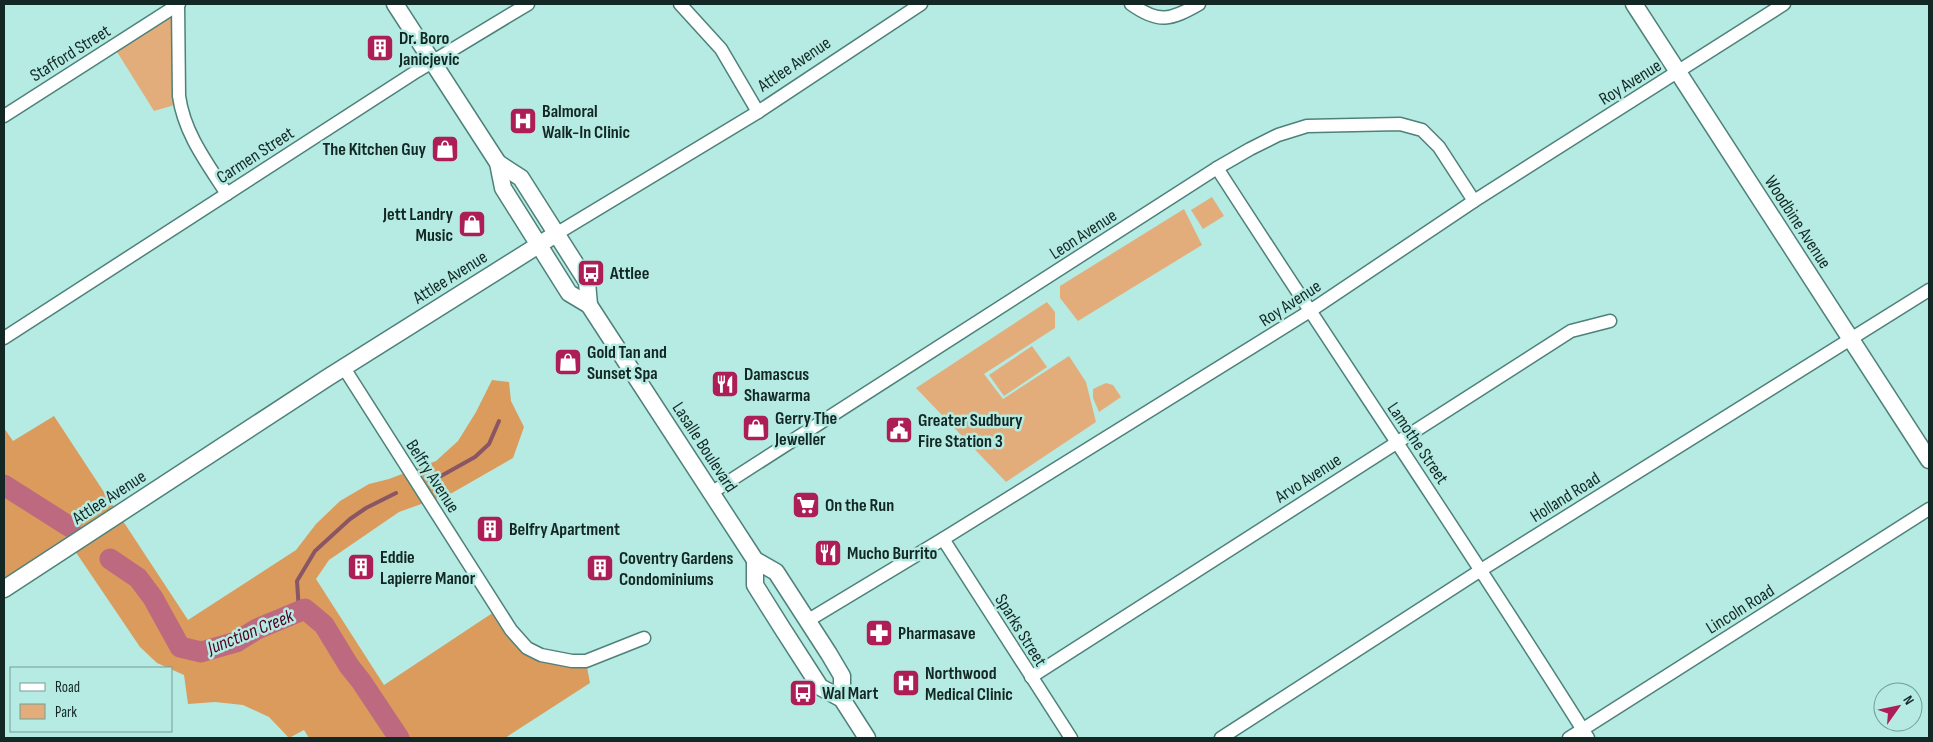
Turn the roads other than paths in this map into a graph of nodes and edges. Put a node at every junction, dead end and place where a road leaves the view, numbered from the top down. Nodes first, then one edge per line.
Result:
1 (178, 4) edge
2 (395, 4) edge
3 (528, 4) edge
4 (680, 4) edge
5 (921, 4) edge
6 (1131, 4) edge
7 (1199, 4) edge
8 (1634, 4) edge
9 (1784, 4) edge
10 (432, 62) junction
11 (1678, 73) junction
12 (758, 112) junction
13 (4, 116) edge
14 (498, 162) junction
15 (1218, 168) junction
16 (226, 194) junction
17 (1474, 201) junction
18 (556, 234) junction
19 (538, 245) junction
20 (1929, 290) edge
21 (589, 305) junction
22 (1310, 312) junction
23 (1610, 320) dead end
24 (4, 338) edge
25 (1850, 340) junction
26 (344, 368) junction
27 (1396, 443) junction
28 (1929, 460) edge
29 (711, 493) junction
30 (1929, 509) edge
31 (943, 539) junction
32 (755, 560) junction
33 (1481, 570) junction
34 (4, 590) edge
35 (807, 621) junction
36 (644, 638) dead end
37 (1031, 678) junction
38 (842, 699) junction
39 (1585, 734) edge
40 (867, 738) edge
41 (1071, 738) edge
42 (1221, 738) edge
43 (1569, 738) edge

1 - 13 street, Stafford Street
1 - 16 street
2 - 10 main road, Lasalle Boulevard
3 - 10 street, Carmen Street
4 - 12 street
5 - 12 street, Attlee Avenue
6 - 7 street
8 - 11 main road, Woodbine Avenue
9 - 11 street, Roy Avenue
10 - 14 main road, Lasalle Boulevard
10 - 16 street, Carmen Street
11 - 17 street, Roy Avenue
11 - 25 main road, Woodbine Avenue
12 - 18 street, Attlee Avenue
14 - 18 main road, Lasalle Boulevard
14 - 19 main road, Lasalle Boulevard
15 - 17 street, Leon Avenue
15 - 22 street, Lamothe Street
15 - 29 street, Leon Avenue
16 - 24 street, Carmen Street
17 - 22 street, Roy Avenue
18 - 19 main road, Attlee Avenue
18 - 21 main road, Lasalle Boulevard
19 - 21 main road, Lasalle Boulevard
19 - 26 main road, Attlee Avenue
20 - 25 street, Holland Road
21 - 29 main road, Lasalle Boulevard
22 - 27 street, Lamothe Street
22 - 31 street, Roy Avenue
23 - 27 street, Arvo Avenue
25 - 28 main road, Woodbine Avenue
25 - 33 street, Holland Road
26 - 34 main road, Attlee Avenue
26 - 36 street, Belfry Avenue
27 - 33 street, Lamothe Street
27 - 37 street, Arvo Avenue
29 - 32 main road, Lasalle Boulevard
30 - 39 street, Lincoln Road
31 - 35 street, Roy Avenue
31 - 37 street, Sparks Street
32 - 35 main road, Lasalle Boulevard
32 - 38 main road
33 - 39 street, Lamothe Street
33 - 42 street, Holland Road
35 - 38 main road, Lasalle Boulevard
37 - 41 street, Sparks Street
38 - 40 main road
39 - 43 street, Lincoln Road

